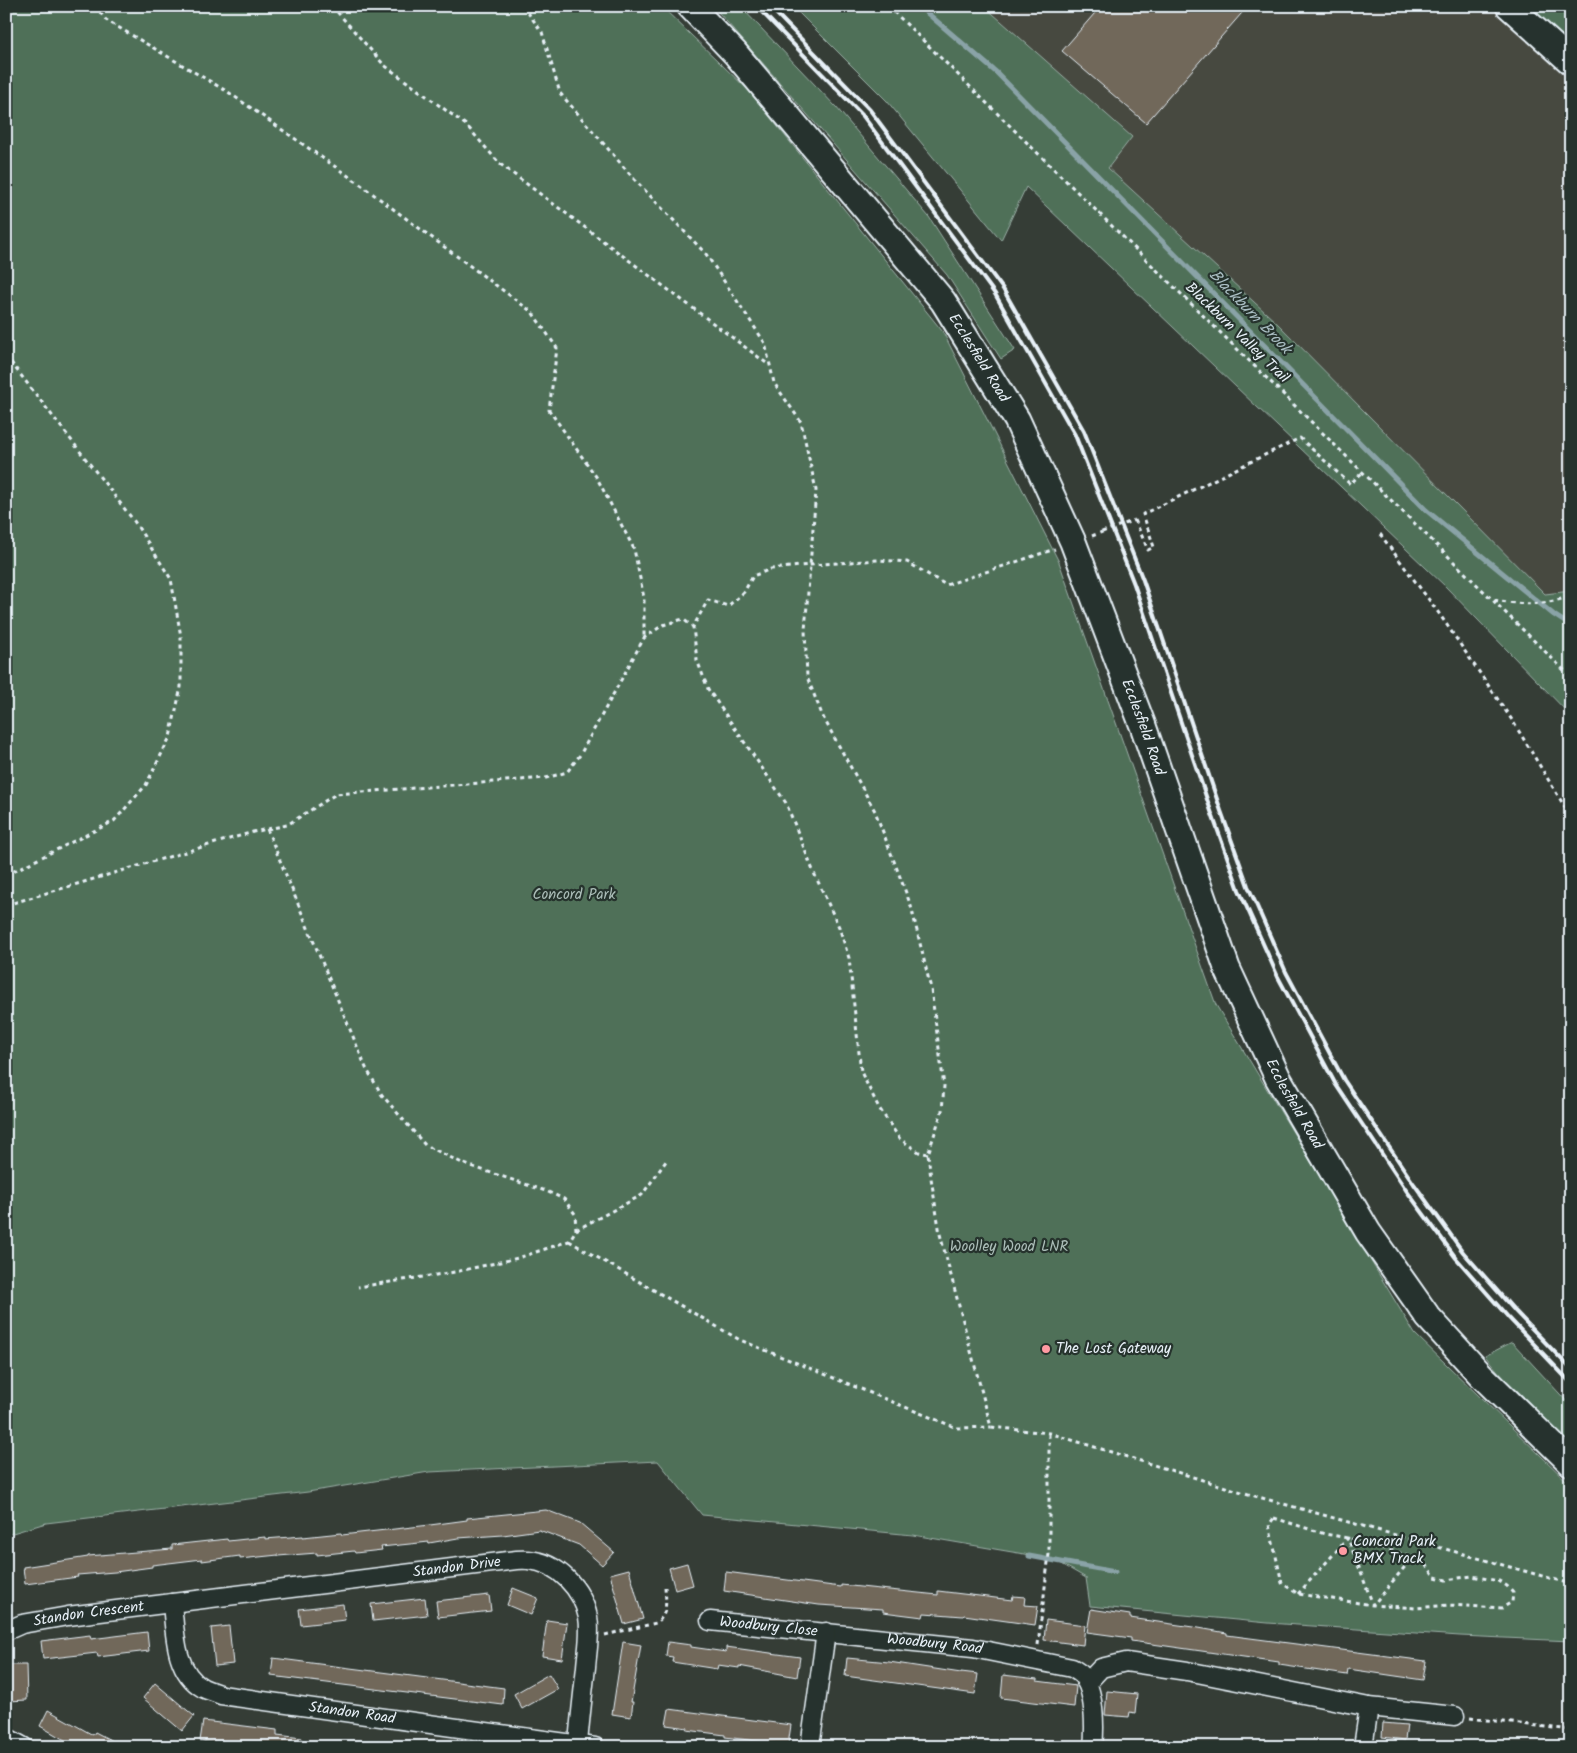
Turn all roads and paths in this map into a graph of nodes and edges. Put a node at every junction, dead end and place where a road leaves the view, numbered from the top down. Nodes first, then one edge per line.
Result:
1 (95, 6) edge
2 (332, 6) edge
3 (523, 6) edge
4 (690, 6) edge
5 (888, 6) edge
6 (1509, 6) edge
7 (1571, 62) edge
8 (6, 356) edge
9 (770, 366) junction
10 (1363, 472) junction
11 (1102, 532) dead end
12 (1380, 534) dead end
13 (1073, 542) junction
14 (810, 565) junction
15 (1571, 596) edge
16 (1493, 600) junction
17 (693, 627) junction
18 (644, 638) junction
19 (1571, 677) edge
20 (1571, 817) edge
21 (267, 829) junction
22 (6, 874) edge
23 (6, 905) edge
24 (928, 1154) junction
25 (666, 1161) dead end
26 (576, 1230) junction
27 (569, 1241) junction
28 (358, 1286) dead end
29 (991, 1427) junction
30 (1049, 1433) junction
31 (1571, 1463) edge
32 (1348, 1538) junction
33 (1413, 1557) junction
34 (1571, 1584) edge
35 (665, 1588) dead end
36 (1298, 1594) junction
37 (172, 1603) junction
38 (1373, 1606) junction
39 (710, 1621) dead end
40 (6, 1631) edge
41 (826, 1632) junction
42 (588, 1638) junction
43 (1036, 1660) junction
44 (1087, 1682) junction
45 (1369, 1707) junction
46 (1455, 1716) joint
47 (1571, 1730) edge
48 (6, 1736) edge
49 (517, 1741) edge
50 (578, 1744) junction
51 (24, 1747) edge
52 (595, 1747) edge
53 (810, 1747) edge
54 (1093, 1747) edge
55 (1363, 1747) edge

1 - 18 path
2 - 9 path
3 - 9 path
4 - 13 main road, Ecclesfield Road
5 - 10 path, Blackburn Valley Trail
6 - 7 main road
8 - 22 path
9 - 14 path
10 - 11 path, bridge
10 - 16 path, Blackburn Valley Trail
12 - 20 path
13 - 14 path
13 - 31 main road, Ecclesfield Road
14 - 17 path
14 - 24 path
15 - 16 path
16 - 19 path, Blackburn Valley Trail
17 - 18 path
17 - 24 path
18 - 21 path
21 - 23 path
21 - 26 path
24 - 29 path
25 - 26 path
26 - 27 path
27 - 28 path
27 - 29 path
29 - 30 path
30 - 34 path
30 - 43 path
32 - 33 path
32 - 36 path
32 - 36 path
32 - 38 path
33 - 38 path
33 - 38 path
35 - 42 path
36 - 38 path
37 - 40 street, Standon Crescent
37 - 42 street, Standon Drive
37 - 49 street, Standon Road
39 - 41 street, Woodbury Close
41 - 43 street, Woodbury Road
41 - 53 street
42 - 50 street, Standon Drive
43 - 44 street, Woodbury Road
44 - 45 street
44 - 54 street
45 - 46 street
45 - 55 street
46 - 47 path
48 - 51 street
49 - 50 street, Standon Road
50 - 52 street, Standon Road

